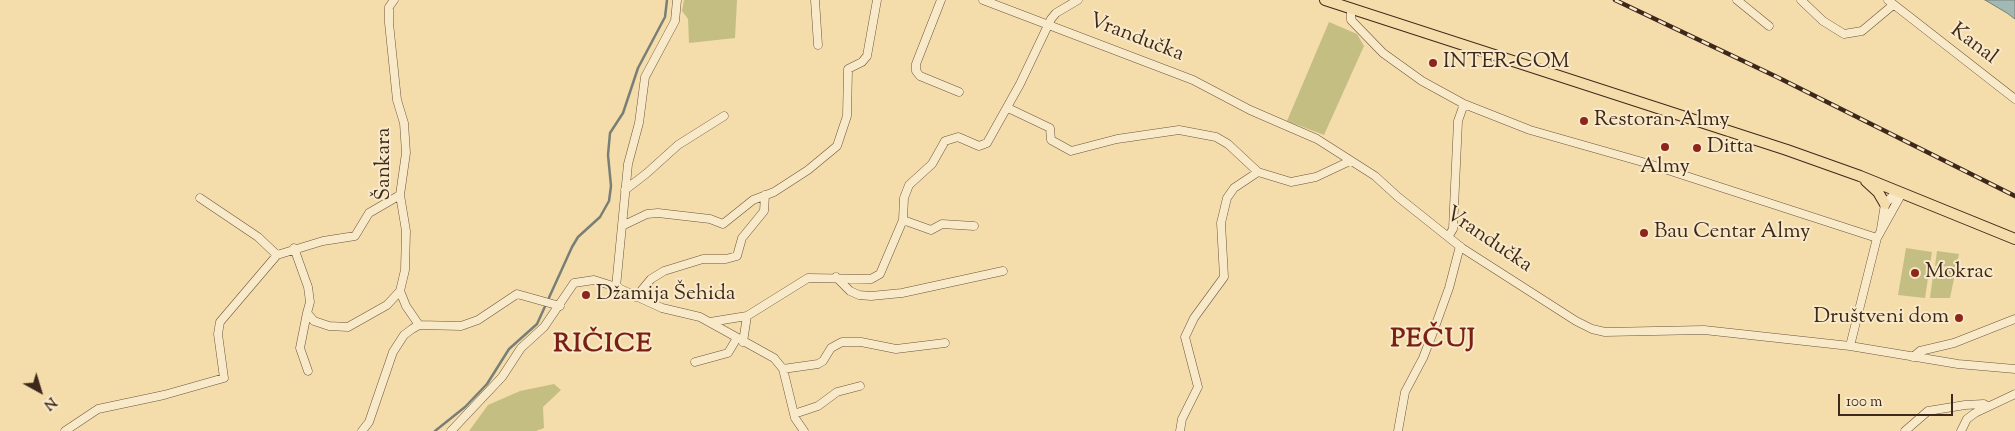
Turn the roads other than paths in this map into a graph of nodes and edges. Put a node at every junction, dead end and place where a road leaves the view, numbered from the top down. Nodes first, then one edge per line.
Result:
1 (394, 0) edge
2 (677, 0) edge
3 (815, 0) edge
4 (877, 0) edge
5 (941, 0) edge
6 (983, 0) edge
7 (1078, 0) edge
8 (1325, 0) edge
9 (1737, 0) edge
10 (1801, 0) edge
11 (1890, 2) edge
12 (1351, 9) junction
13 (1049, 25) junction
14 (1769, 26) dead end
15 (818, 45) dead end
16 (959, 92) dead end
17 (2015, 100) edge
18 (1464, 104) junction
19 (1008, 108) junction
20 (724, 116) dead end
21 (1350, 161) junction
22 (1258, 172) junction
23 (1860, 176) junction
24 (624, 190) junction
25 (1900, 192) junction
26 (400, 195) junction
27 (765, 195) junction
28 (200, 198) dead end
29 (1885, 204) junction
30 (903, 220) junction
31 (624, 225) junction
32 (974, 226) dead end
33 (1881, 229) junction
34 (1448, 237) junction
35 (1877, 238) junction
36 (2015, 239) edge
37 (1460, 246) junction
38 (294, 248) junction
39 (277, 255) junction
40 (1003, 271) dead end
41 (836, 277) junction
42 (616, 287) junction
43 (400, 291) junction
44 (636, 297) junction
45 (560, 306) junction
46 (307, 313) junction
47 (747, 316) junction
48 (2015, 319) edge
49 (710, 322) junction
50 (419, 325) junction
51 (740, 340) junction
52 (945, 343) dead end
53 (1850, 346) junction
54 (1913, 357) junction
55 (695, 362) dead end
56 (783, 369) junction
57 (2015, 369) edge
58 (308, 371) dead end
59 (860, 386) dead end
60 (2015, 394) edge
61 (1987, 406) junction
62 (794, 414) junction
63 (64, 431) edge
64 (362, 431) edge
65 (451, 431) edge
66 (804, 431) edge
67 (1180, 431) edge
68 (1398, 431) edge
69 (1905, 431) edge
70 (1961, 431) edge

1 - 26 street, Šankara
2 - 24 street
3 - 15 street
4 - 27 street
5 - 16 street
6 - 13 street, Vrandučka
7 - 13 street
8 - 12 main road
9 - 14 street
10 - 11 street
11 - 17 street, Kanal
12 - 18 street
12 - 23 main road
13 - 19 street
13 - 21 street, Vrandučka
18 - 34 street
18 - 35 street
19 - 22 street
19 - 30 street
20 - 24 street
21 - 22 street
21 - 34 street, Vrandučka
22 - 67 street
23 - 25 main road
23 - 29 main road
24 - 31 street
25 - 29 street
25 - 33 street
25 - 36 main road
26 - 38 street
26 - 43 street, Šankara
27 - 31 street
27 - 44 street
28 - 39 street
29 - 33 street
30 - 32 street
30 - 41 street
31 - 42 street
33 - 35 street
34 - 37 street, Vrandučka
35 - 53 street
37 - 53 street, Vrandučka
37 - 68 street
38 - 39 street
38 - 46 street
39 - 63 street
40 - 41 street
41 - 47 street
42 - 44 street
42 - 45 street
43 - 46 street
43 - 50 street
44 - 49 street
45 - 50 street
45 - 65 street
46 - 58 street
47 - 49 street
47 - 51 street
48 - 54 street
49 - 51 street
50 - 64 street
51 - 55 street
51 - 56 street
52 - 56 street
53 - 54 street, Vrandučka
54 - 57 street, Vrandučka
56 - 62 street
59 - 62 street
60 - 61 street
61 - 69 street
61 - 70 street
62 - 66 street

